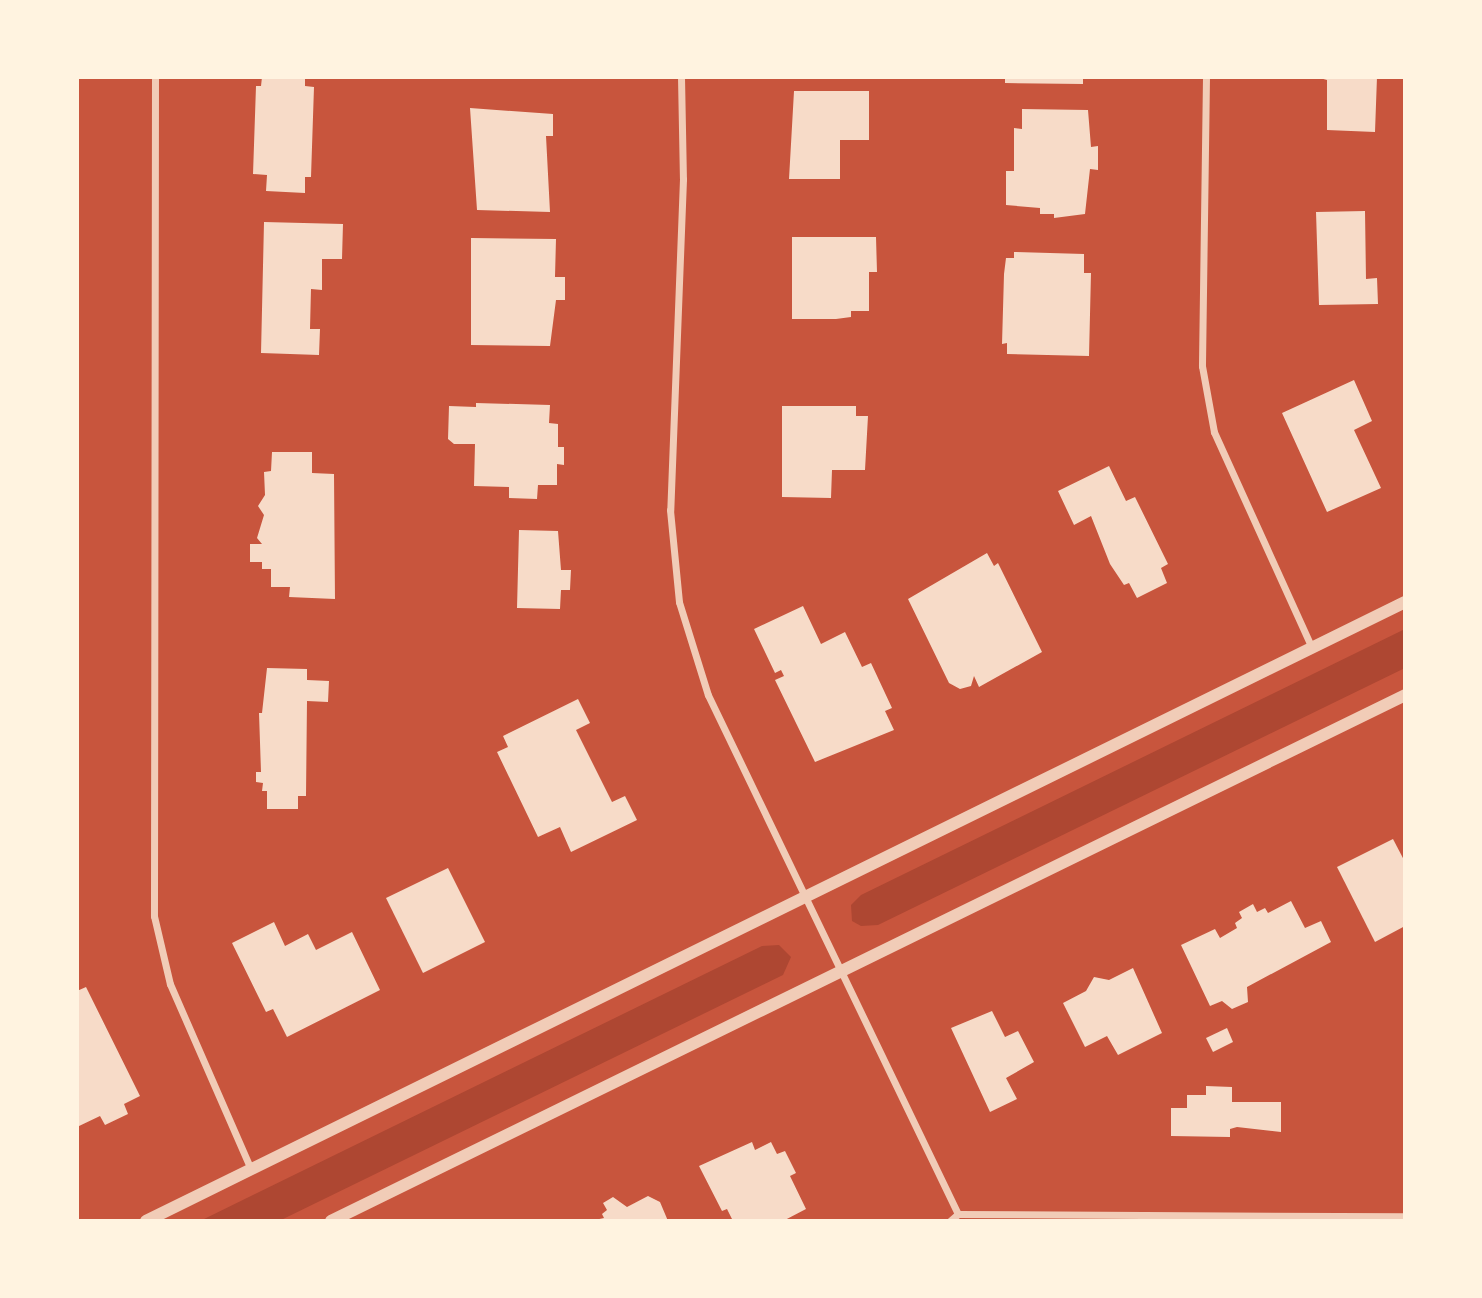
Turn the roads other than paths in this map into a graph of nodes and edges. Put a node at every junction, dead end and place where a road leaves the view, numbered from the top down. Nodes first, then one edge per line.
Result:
1 (155, 77) edge
2 (681, 77) edge
3 (1206, 77) edge
4 (1405, 602) edge
5 (1312, 648) junction
6 (1405, 695) edge
7 (802, 898) junction
8 (839, 972) junction
9 (251, 1169) junction
10 (958, 1214) junction
11 (1405, 1216) edge
12 (146, 1221) edge
13 (331, 1221) edge
14 (950, 1221) edge

1 - 9 street
2 - 7 street
3 - 5 street
4 - 5 street
5 - 7 street
6 - 8 street
7 - 8 street
7 - 9 street
8 - 10 street
8 - 13 street
9 - 12 street
10 - 11 street
10 - 14 street

